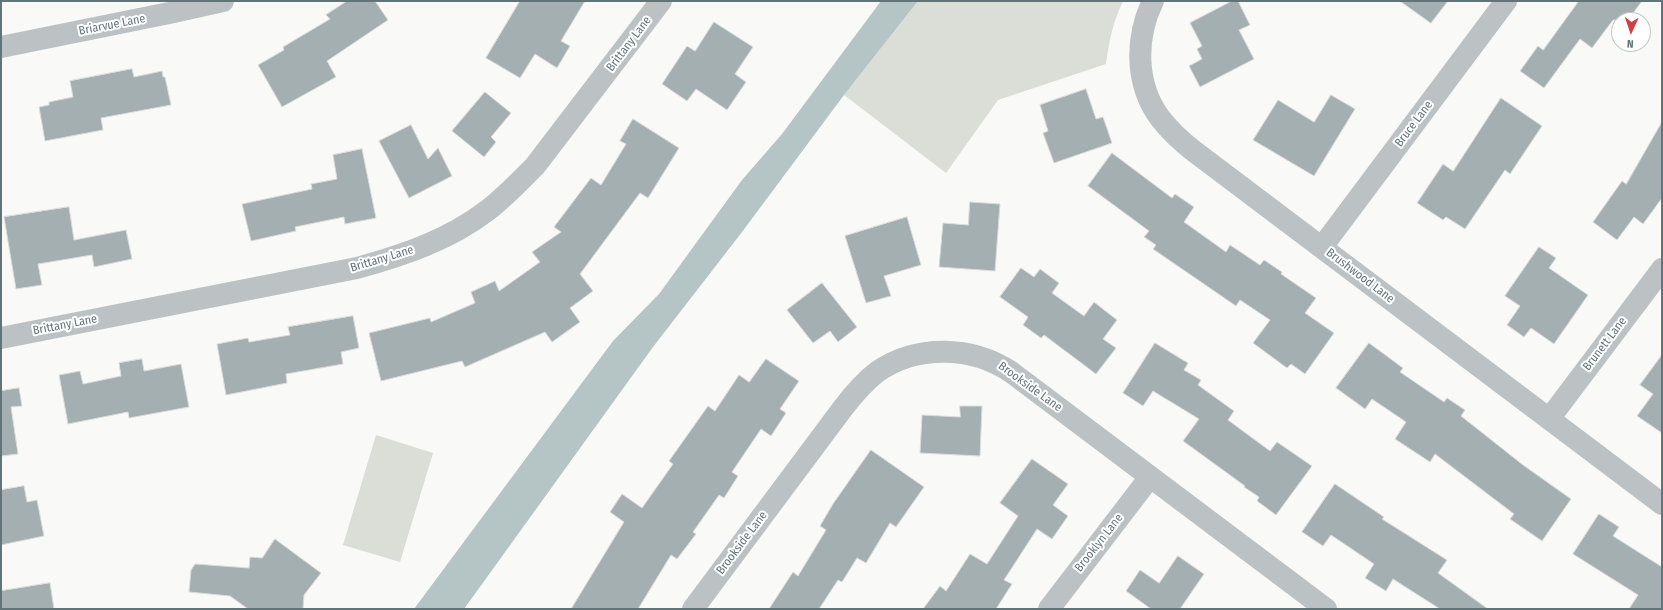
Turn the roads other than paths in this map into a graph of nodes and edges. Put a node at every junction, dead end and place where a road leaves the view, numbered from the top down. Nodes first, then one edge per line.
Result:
1 (223, 1) edge
2 (661, 1) edge
3 (1153, 1) edge
4 (1506, 1) edge
5 (1, 47) edge
6 (1322, 247) junction
7 (1662, 269) edge
8 (1, 338) edge
9 (1549, 419) junction
10 (1150, 477) junction
11 (1662, 504) edge
12 (692, 609) edge
13 (1049, 609) edge
14 (1326, 609) edge

1 - 5 street, Briarvue Lane
2 - 8 street, Brittany Lane
3 - 6 street, Brushwood Lane
4 - 6 street, Bruce Lane
6 - 9 street, Brushwood Lane
7 - 9 street, Brunett Lane
9 - 11 street, Brushwood Lane
10 - 12 street, Brookside Lane
10 - 13 street, Brooklyn Lane
10 - 14 street, Brookside Lane

